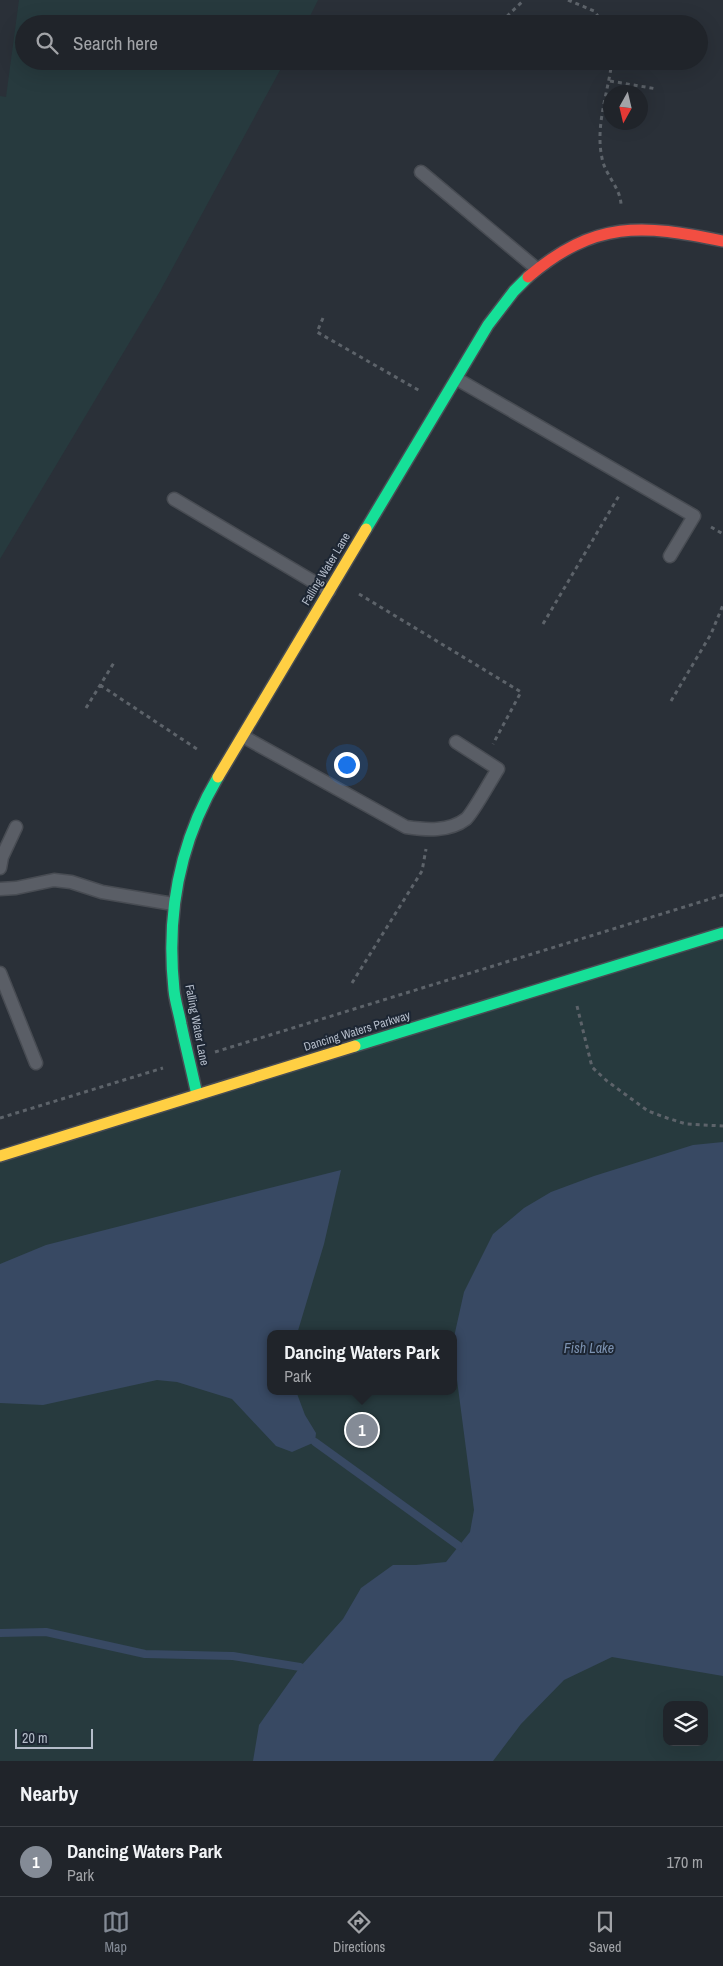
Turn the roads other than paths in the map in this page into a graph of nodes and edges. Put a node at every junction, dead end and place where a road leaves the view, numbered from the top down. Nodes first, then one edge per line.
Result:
1 (421, 172) dead end
2 (723, 241) edge
3 (537, 269) junction
4 (457, 378) junction
5 (174, 499) dead end
6 (670, 556) dead end
7 (329, 591) junction
8 (244, 737) junction
9 (456, 742) dead end
10 (16, 827) dead end
11 (0, 868) edge
12 (0, 889) edge
13 (173, 904) junction
14 (723, 933) edge
15 (0, 973) edge
16 (36, 1063) dead end
17 (197, 1095) junction
18 (0, 1156) edge

1 - 3 lane
2 - 3 street, Falling Water Lane
3 - 4 street, Falling Water Lane
4 - 6 lane
4 - 7 street, Falling Water Lane
5 - 7 lane
7 - 8 street, Falling Water Lane
8 - 9 lane
8 - 13 street, Falling Water Lane
10 - 11 lane
12 - 13 lane
13 - 17 street, Falling Water Lane
14 - 17 street, Dancing Waters Parkway
15 - 16 lane
17 - 18 street, Dancing Waters Parkway

